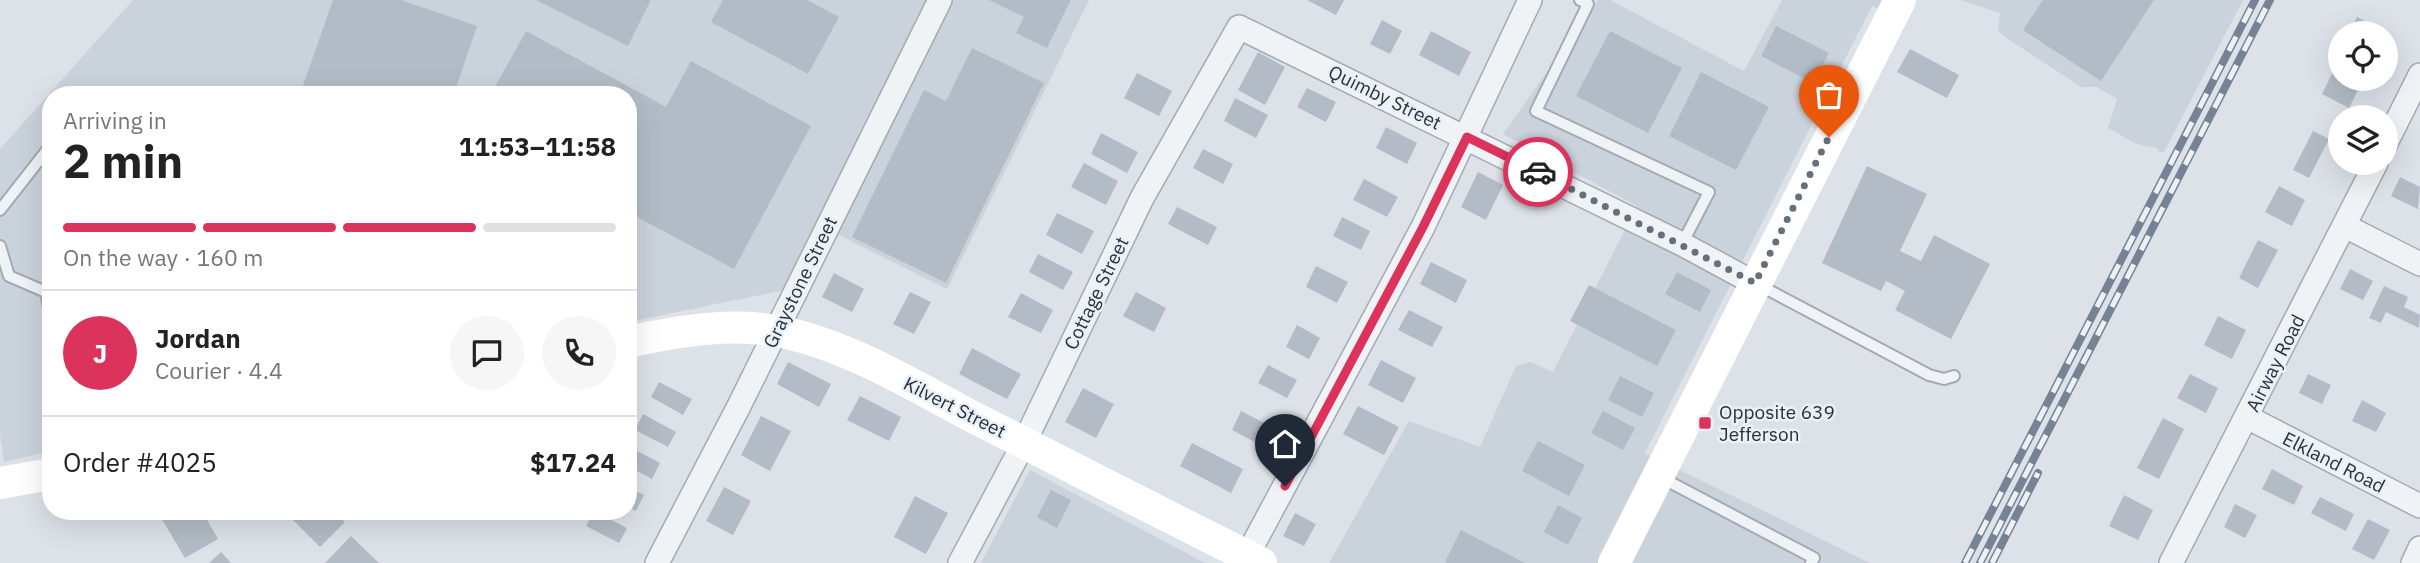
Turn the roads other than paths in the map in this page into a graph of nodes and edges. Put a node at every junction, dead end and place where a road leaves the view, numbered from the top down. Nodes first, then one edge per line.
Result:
1 (940, 0) edge
2 (1530, 0) edge
3 (1580, 0) edge
4 (1900, 0) edge
5 (1239, 27) joint
6 (2420, 75) edge
7 (2398, 119) edge
8 (1467, 137) junction
9 (42, 156) edge
10 (2370, 175) edge
11 (0, 210) edge
12 (2345, 226) junction
13 (1682, 244) junction
14 (0, 246) edge
15 (2420, 264) edge
16 (1755, 283) junction
17 (42, 290) edge
18 (776, 332) junction
19 (637, 340) edge
20 (1954, 376) dead end
21 (2247, 417) junction
22 (1024, 443) junction
23 (42, 476) edge
24 (1659, 477) junction
25 (0, 483) edge
26 (2420, 506) edge
27 (2420, 548) edge
28 (1254, 560) edge
29 (657, 563) edge
30 (960, 563) edge
31 (1614, 563) edge
32 (1811, 563) edge
33 (2171, 563) edge
34 (2413, 563) edge

1 - 18 street, Graystone Street
2 - 8 street
3 - 13 lane
4 - 16 street
5 - 8 street, Quimby Street
5 - 22 street, Cottage Street
6 - 7 street
8 - 13 street, Quimby Street
8 - 28 street
9 - 11 lane
10 - 12 street, Airway Road
12 - 15 street
12 - 21 street, Airway Road
13 - 16 street, Quimby Street
14 - 17 lane
16 - 20 lane
16 - 24 street
18 - 19 street, Kilvert Street
18 - 22 street, Kilvert Street
18 - 29 street, Graystone Street
21 - 26 street, Elkland Road
21 - 33 street, Airway Road
22 - 28 street, Kilvert Street
22 - 30 street, Cottage Street
23 - 25 street
24 - 31 street
24 - 32 lane
27 - 34 street

